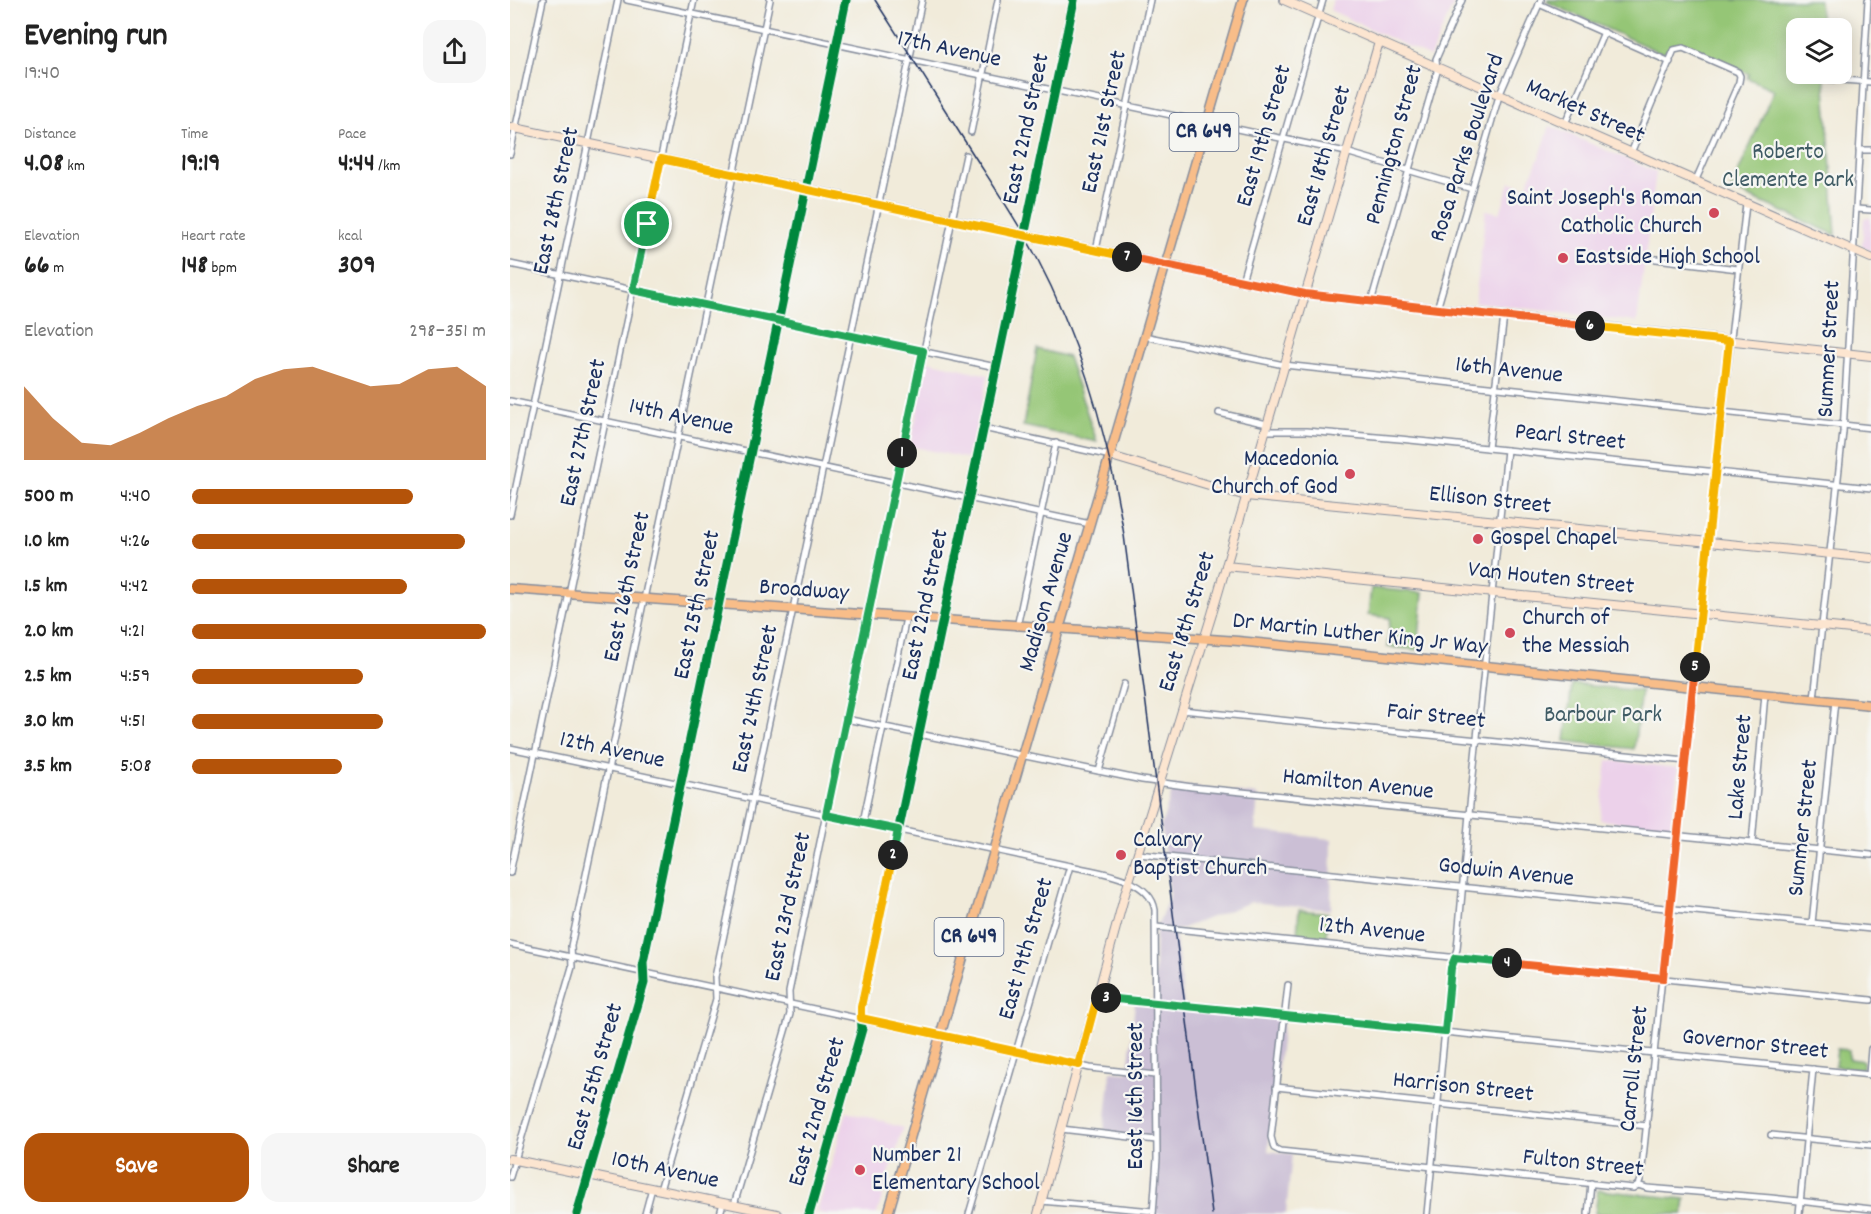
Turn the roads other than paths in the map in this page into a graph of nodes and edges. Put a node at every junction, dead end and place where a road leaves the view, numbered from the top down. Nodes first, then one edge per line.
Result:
1 (543, 0) edge
2 (618, 0) edge
3 (627, 0) edge
4 (694, 0) edge
5 (770, 0) edge
6 (846, 0) edge
7 (922, 0) edge
8 (998, 0) edge
9 (1074, 0) edge
10 (1150, 0) edge
11 (1243, 0) edge
12 (1284, 0) edge
13 (1323, 0) edge
14 (1462, 0) edge
15 (1868, 0) edge
16 (1540, 2) edge
17 (691, 14) junction
18 (1318, 15) junction
19 (764, 29) junction
20 (1604, 32) junction
21 (1379, 42) junction
22 (836, 44) junction
23 (910, 59) junction
24 (1670, 62) junction
25 (1438, 69) junction
26 (982, 75) junction
27 (1852, 80) edge
28 (1863, 81) junction
29 (1871, 82) edge
30 (1054, 90) junction
31 (1499, 96) junction
32 (1127, 106) junction
33 (1862, 110) junction
34 (1871, 110) edge
35 (1207, 123) junction
36 (1565, 124) junction
37 (513, 127) edge
38 (971, 132) dead end
39 (1284, 139) junction
40 (588, 143) junction
41 (1859, 150) junction
42 (1871, 150) edge
43 (1346, 152) junction
44 (1631, 153) junction
45 (510, 154) edge
46 (966, 155) dead end
47 (661, 159) junction
48 (1409, 171) junction
49 (733, 174) junction
50 (1695, 182) junction
51 (806, 189) junction
52 (1472, 189) junction
53 (1746, 204) junction
54 (879, 205) junction
55 (1856, 209) junction
56 (1871, 210) edge
57 (951, 220) junction
58 (1025, 234) junction
59 (1096, 250) junction
60 (1853, 251) junction
61 (1648, 258) dead end
62 (1871, 258) edge
63 (510, 264) edge
64 (1165, 265) junction
65 (1738, 269) junction
66 (560, 274) junction
67 (1242, 281) junction
68 (633, 290) junction
69 (1305, 294) junction
70 (1371, 302) junction
71 (705, 305) junction
72 (1437, 309) junction
73 (1504, 316) junction
74 (778, 321) junction
75 (851, 336) junction
76 (1144, 336) junction
77 (1729, 341) junction
78 (923, 351) junction
79 (1848, 353) junction
80 (1871, 356) edge
81 (1284, 365) junction
82 (996, 367) junction
83 (1495, 387) junction
84 (510, 401) edge
85 (533, 406) junction
86 (1219, 413) dead end
87 (1723, 413) junction
88 (605, 421) junction
89 (1843, 425) junction
90 (1266, 427) junction
91 (983, 428) junction
92 (1871, 428) edge
93 (678, 436) junction
94 (1056, 443) junction
95 (1488, 448) junction
96 (1507, 450) junction
97 (751, 452) junction
98 (1111, 456) junction
99 (824, 467) junction
100 (1716, 471) junction
101 (896, 483) junction
102 (1837, 484) junction
103 (1871, 488) edge
104 (1246, 496) junction
105 (969, 498) junction
106 (1041, 513) junction
107 (510, 515) edge
108 (1499, 521) junction
109 (1090, 524) junction
110 (1708, 542) junction
111 (1830, 554) junction
112 (1871, 558) edge
113 (1226, 566) junction
114 (510, 589) edge
115 (1492, 592) junction
116 (569, 593) junction
117 (644, 599) junction
118 (718, 604) junction
119 (794, 610) junction
120 (1701, 613) junction
121 (867, 615) junction
122 (906, 618) junction
123 (943, 621) junction
124 (1822, 626) junction
125 (1017, 627) junction
126 (1059, 630) junction
127 (1871, 631) edge
128 (1204, 640) junction
129 (1484, 666) junction
130 (1124, 684) dead end
131 (1693, 687) junction
132 (1765, 694) junction
133 (1814, 699) junction
134 (1835, 701) junction
135 (1871, 705) edge
136 (1182, 710) junction
137 (846, 719) junction
138 (884, 727) junction
139 (919, 734) junction
140 (1476, 739) junction
141 (510, 748) edge
142 (534, 754) junction
143 (1022, 756) junction
144 (1686, 761) junction
145 (608, 769) junction
146 (1099, 771) junction
147 (1160, 783) junction
148 (681, 784) junction
149 (753, 799) junction
150 (1469, 814) junction
151 (826, 815) junction
152 (863, 822) junction
153 (898, 830) junction
154 (1678, 835) junction
155 (1752, 843) junction
156 (994, 850) junction
157 (1820, 850) junction
158 (1138, 854) junction
159 (1871, 855) edge
160 (1070, 866) junction
161 (510, 873) edge
162 (1129, 881) junction
163 (1462, 887) junction
164 (1670, 908) junction
165 (1812, 923) junction
166 (1156, 927) junction
167 (1871, 929) edge
168 (510, 944) edge
169 (571, 957) junction
170 (1455, 958) junction
171 (643, 972) junction
172 (1663, 978) junction
173 (1288, 985) dead end
174 (716, 987) junction
175 (1097, 997) junction
176 (1871, 1000) edge
177 (789, 1003) junction
178 (1156, 1003) junction
179 (1284, 1016) junction
180 (861, 1018) junction
181 (1445, 1032) junction
182 (940, 1035) junction
183 (1871, 1049) edge
184 (1017, 1052) junction
185 (1655, 1053) junction
186 (1079, 1065) junction
187 (1813, 1069) junction
188 (1156, 1075) junction
189 (1870, 1075) edge
190 (1275, 1087) junction
191 (1438, 1103) junction
192 (1647, 1126) junction
193 (1061, 1129) junction
194 (1771, 1135) dead end
195 (1807, 1139) junction
196 (1156, 1140) junction
197 (1871, 1145) edge
198 (512, 1160) edge
199 (1432, 1166) junction
200 (588, 1175) junction
201 (510, 1177) edge
202 (1591, 1183) junction
203 (1638, 1185) junction
204 (656, 1189) junction
205 (1041, 1201) junction
206 (1801, 1201) junction
207 (723, 1203) junction
208 (734, 1205) junction
209 (1871, 1209) edge
210 (1153, 1213) edge
211 (577, 1214) edge
212 (645, 1214) edge
213 (720, 1214) edge
214 (777, 1214) edge
215 (809, 1214) edge
216 (888, 1214) edge
217 (969, 1214) edge
218 (1038, 1214) edge
219 (1427, 1214) edge
220 (1588, 1214) edge
221 (1799, 1214) edge

1 - 37 street
2 - 40 street, East 28th Street
3 - 17 street, 17th Avenue
4 - 17 street, East 27th Street
5 - 19 street, East 26th Street
6 - 22 street, East 25th Street
7 - 23 street, East 24th Street
8 - 26 street
9 - 30 street, East 22nd Street
10 - 32 street, East 21st Street
11 - 35 main road, Madison Avenue / CR 649
12 - 18 street, Market Street
13 - 18 street, East 19th Street
14 - 25 street, Pennington Street
15 - 28 street, Summer Street
16 - 20 street
16 - 31 street, Rosa Parks Boulevard
17 - 19 street, 17th Avenue
17 - 47 street, East 27th Street
18 - 21 street, Market Street
18 - 39 street, East 19th Street
19 - 22 street, 17th Avenue
19 - 49 street, East 26th Street
20 - 24 street
20 - 36 street
21 - 25 street, Market Street
21 - 43 street, East 18th Street
22 - 23 street, 17th Avenue
22 - 51 street, East 25th Street
23 - 26 street, 17th Avenue
23 - 54 street, East 24th Street
24 - 44 street
24 - 50 street
25 - 31 street, Market Street
25 - 48 street, Pennington Street
26 - 30 street, 17th Avenue
26 - 38 street
27 - 28 street
28 - 29 street
28 - 33 street, Summer Street
30 - 32 street, 17th Avenue
30 - 58 street, East 22nd Street
31 - 36 street, Market Street
31 - 52 street, Rosa Parks Boulevard
32 - 35 street, 17th Avenue
32 - 59 street, East 21st Street
33 - 34 street
33 - 41 street, Summer Street
35 - 39 street, 17th Avenue
35 - 64 main road, Madison Avenue / CR 649
36 - 44 street, Market Street
37 - 40 street
37 - 45 street
39 - 43 street, 17th Avenue
39 - 67 street, East 19th Street
40 - 47 street
40 - 66 street, East 28th Street
41 - 42 street
41 - 55 street, Summer Street
43 - 48 street, 17th Avenue
43 - 69 street, East 18th Street
44 - 50 street, Market Street
46 - 57 street, East 23rd Street
47 - 49 street
47 - 68 street, East 27th Street
48 - 52 street, 17th Avenue
48 - 70 street, Pennington Street
49 - 51 street
49 - 71 street, East 26th Street
50 - 53 street, Market Street
51 - 54 street
51 - 74 street, East 25th Street
52 - 72 street, Rosa Parks Boulevard
53 - 60 street, Market Street
53 - 65 street, Carroll Street
54 - 57 street
54 - 75 street, East 24th Street
55 - 56 street
55 - 60 street, Summer Street
57 - 58 street
57 - 78 street, East 23rd Street
58 - 59 street
58 - 82 street, East 22nd Street
59 - 64 street
60 - 62 street, Market Street
60 - 79 street, Summer Street
61 - 65 street
63 - 66 street
64 - 67 street
64 - 76 main road, Madison Avenue / CR 649
65 - 77 street, Carroll Street
66 - 68 street
66 - 85 street, East 28th Street
67 - 69 street
68 - 71 street
68 - 88 street, East 27th Street
69 - 70 street
69 - 81 street, East 18th Street
70 - 72 street
71 - 74 street
71 - 93 street, East 26th Street
72 - 73 street
73 - 77 street
73 - 83 street
74 - 75 street
74 - 97 street, East 25th Street
75 - 78 street
75 - 99 street, East 24th Street
76 - 81 street, 16th Avenue
76 - 98 main road, Madison Avenue / CR 649
77 - 79 street
77 - 87 street, Carroll Street
78 - 82 street
78 - 101 street, East 23rd Street
79 - 80 street
79 - 89 street, Summer Street
81 - 83 street, 16th Avenue
81 - 90 street, East 18th Street
82 - 91 street, East 22nd Street
83 - 87 street, 16th Avenue
83 - 95 street
84 - 85 street, 14th Avenue
85 - 88 street, 14th Avenue
85 - 107 street, East 28th Street
86 - 90 street, Pearl Street
87 - 89 street, 16th Avenue
87 - 100 street, Carroll Street
88 - 93 street, 14th Avenue
88 - 116 street, East 27th Street
89 - 92 street, 16th Avenue
89 - 102 street, Summer Street
90 - 95 street, Pearl Street
90 - 104 street, East 18th Street
91 - 94 street
91 - 105 street, East 22nd Street
93 - 97 street, 14th Avenue
93 - 117 street, East 26th Street
94 - 98 street
94 - 106 street
95 - 96 street, Pearl Street
96 - 100 street, Pearl Street
96 - 108 street
97 - 99 street, 14th Avenue
97 - 118 street, East 25th Street
98 - 104 street, Ellison Street
98 - 109 main road, Madison Avenue / CR 649
99 - 101 street, 14th Avenue
99 - 119 street, East 24th Street
100 - 102 street, Pearl Street
100 - 110 street, Carroll Street
101 - 105 street, 14th Avenue
101 - 121 street, East 23rd Street
102 - 103 street, Pearl Street
102 - 111 street, Summer Street
104 - 108 street, Ellison Street
104 - 113 street, East 18th Street
105 - 106 street, 14th Avenue
105 - 123 street, East 22nd Street
106 - 109 street, 14th Avenue
106 - 125 street
108 - 110 street, Ellison Street
108 - 115 street
109 - 126 main road, Madison Avenue / CR 649
110 - 111 street, Ellison Street
110 - 120 street, Carroll Street
111 - 112 street, Ellison Street
111 - 124 street, Summer Street
113 - 115 street, Van Houten Street
113 - 128 street, East 18th Street
114 - 116 main road, Broadway
115 - 120 street, Van Houten Street
115 - 129 street
116 - 117 main road, Broadway
116 - 142 street, East 27th Street
117 - 118 main road, Broadway
117 - 145 street, East 26th Street
118 - 119 main road, Broadway
118 - 148 street, East 25th Street
119 - 121 main road, Broadway
119 - 149 street, East 24th Street
120 - 124 street, Van Houten Street
120 - 131 street, Carroll Street
121 - 122 main road, Broadway
121 - 137 street, East 23rd Street
122 - 123 main road, Broadway
122 - 138 street
123 - 125 main road, Broadway
123 - 139 street, East 22nd Street
124 - 127 street, Van Houten Street
124 - 133 street, Summer Street
125 - 126 main road, Broadway
126 - 128 main road, Broadway
126 - 143 main road, Madison Avenue / CR 649
128 - 129 main road, Dr Martin Luther King Jr Way
128 - 136 street, East 18th Street
129 - 131 main road, Dr Martin Luther King Jr Way
129 - 140 street
130 - 146 street
131 - 132 main road, Dr Martin Luther King Jr Way
131 - 144 street, Carroll Street
132 - 133 main road, Dr Martin Luther King Jr Way
132 - 155 street, Lake Street
133 - 134 main road, Dr Martin Luther King Jr Way
134 - 135 main road, Dr Martin Luther King Jr Way
134 - 157 street, Summer Street
136 - 140 street, Fair Street
136 - 147 street, East 18th Street
137 - 138 street, Hamilton Avenue
137 - 151 street, East 23rd Street
138 - 139 street, Hamilton Avenue
138 - 152 street
139 - 143 street, Hamilton Avenue
139 - 153 street, East 22nd Street
140 - 144 street, Fair Street
140 - 150 street
141 - 142 street, 12th Avenue
142 - 145 street, 12th Avenue
142 - 161 street, East 27th Street
143 - 146 street, Hamilton Avenue
143 - 156 main road, Madison Avenue / CR 649
144 - 154 street, Carroll Street
145 - 148 street, 12th Avenue
145 - 169 street, East 26th Street
146 - 147 street, Hamilton Avenue
147 - 150 street, Hamilton Avenue
147 - 158 street, East 18th Street
148 - 149 street, 12th Avenue
148 - 171 street, East 25th Street
149 - 151 street, 12th Avenue
149 - 174 street, East 24th Street
150 - 154 street, Hamilton Avenue
150 - 163 street
151 - 152 street, 12th Avenue
151 - 177 street, East 23rd Street
152 - 153 street, 12th Avenue
153 - 156 street, 12th Avenue
153 - 180 street, East 22nd Street
154 - 155 street, Hamilton Avenue
154 - 164 street, Carroll Street
155 - 157 street, Hamilton Avenue
156 - 160 street, 12th Avenue
156 - 182 main road, Madison Avenue / CR 649
157 - 159 street, Hamilton Avenue
157 - 165 street, Summer Street
158 - 162 street, East 18th Street
158 - 163 street, Godwin Avenue
160 - 162 street, 12th Avenue
160 - 184 street, East 19th Street
162 - 166 street, East 16th Street
162 - 175 street, East 18th Street
163 - 164 street, Godwin Avenue
163 - 170 street
164 - 165 street, Godwin Avenue
164 - 172 street, Carroll Street
165 - 167 street, Godwin Avenue
166 - 170 street, 12th Avenue
166 - 178 street, East 16th Street
168 - 169 street
169 - 171 street
169 - 198 street, East 26th Street
170 - 172 street, 12th Avenue
170 - 181 street
171 - 174 street
171 - 200 street, East 25th Street
172 - 176 street, 12th Avenue
172 - 185 street, Carroll Street
173 - 179 street
174 - 177 street
174 - 204 street, East 24th Street
175 - 178 street, Governor Street
175 - 186 street, East 18th Street
177 - 180 street
177 - 208 street, East 23rd Street
178 - 179 street, Governor Street
178 - 188 street, East 16th Street
179 - 181 street, Governor Street
179 - 190 street
180 - 182 street
180 - 215 street, East 22nd Street
181 - 185 street, Governor Street
181 - 191 street
182 - 184 street
182 - 216 main road, Madison Avenue / CR 649
183 - 189 street
184 - 186 street
184 - 217 street, East 19th Street
185 - 187 street, Governor Street
185 - 192 street, Carroll Street
186 - 188 street
186 - 193 street, East 18th Street
187 - 189 street, Governor Street
187 - 195 street
188 - 196 street, East 16th Street
190 - 191 street, Harrison Street
190 - 199 street, Fulton Street
191 - 192 street, Harrison Street
191 - 199 street
192 - 203 street, Carroll Street
193 - 196 street
193 - 205 street, East 18th Street
194 - 195 street
195 - 197 street
195 - 206 street
196 - 210 street, East 16th Street
198 - 200 street, 10th Avenue
198 - 201 street, East 26th Street
199 - 202 street, Fulton Street
199 - 219 street
200 - 204 street, 10th Avenue
200 - 211 street, East 25th Street
202 - 203 street, Fulton Street
202 - 220 street
203 - 206 street, Fulton Street
204 - 207 street, 10th Avenue
204 - 212 street, East 24th Street
205 - 210 street
205 - 218 street, East 18th Street
206 - 209 street, Fulton Street
206 - 221 street
207 - 208 street, 10th Avenue
207 - 213 street
208 - 214 street, 10th Avenue

